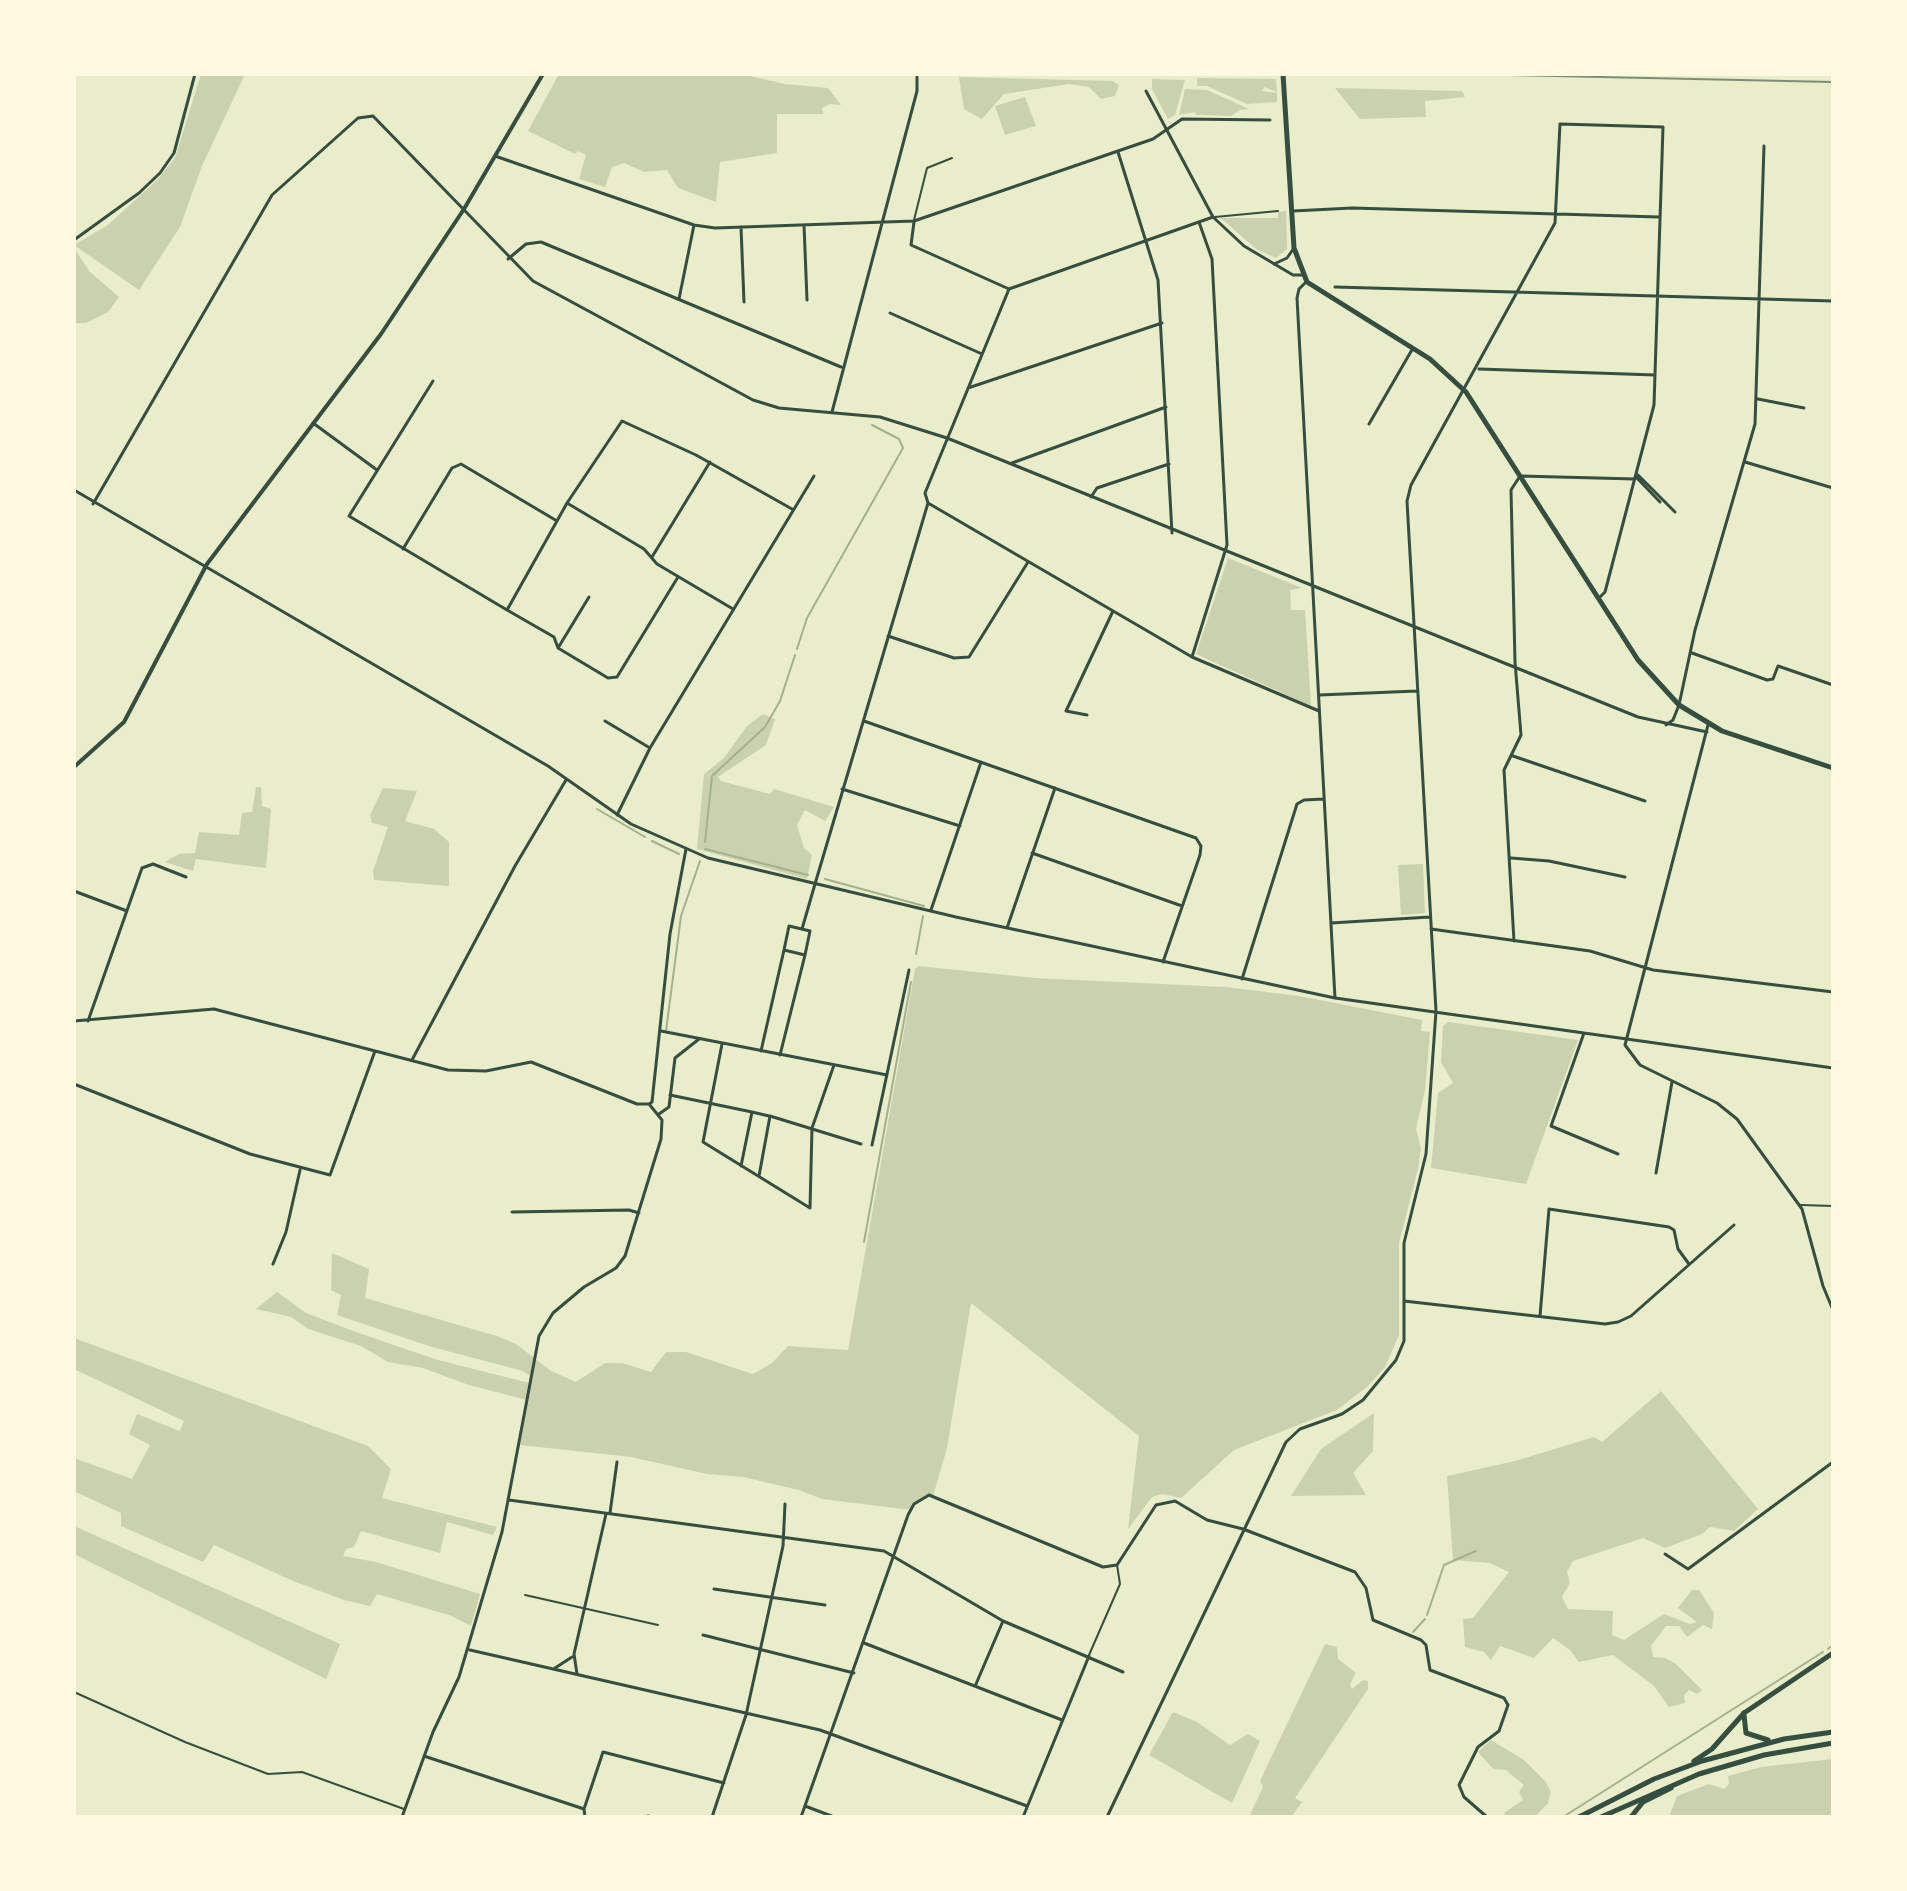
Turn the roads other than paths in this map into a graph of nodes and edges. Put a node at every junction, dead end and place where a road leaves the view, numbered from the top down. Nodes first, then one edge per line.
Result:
1 (195, 74) edge
2 (543, 74) edge
3 (1283, 74) edge
4 (917, 77) dead end
5 (1146, 91) dead end
6 (1270, 120) dead end
7 (1167, 130) junction
8 (1764, 146) dead end
9 (1118, 152) junction
10 (495, 156) junction
11 (952, 158) dead end
12 (464, 209) junction
13 (1278, 211) dead end
14 (1293, 211) junction
15 (1557, 214) junction
16 (1213, 217) junction
17 (1659, 217) junction
18 (914, 221) junction
19 (880, 222) junction
20 (1199, 222) junction
21 (694, 225) junction
22 (804, 225) junction
23 (741, 227) junction
24 (1148, 239) junction
25 (74, 240) edge
26 (1294, 248) junction
27 (508, 259) junction
28 (1274, 264) junction
29 (1302, 275) junction
30 (1307, 282) junction
31 (1335, 287) dead end
32 (1009, 289) junction
33 (1520, 291) junction
34 (1657, 296) junction
35 (679, 299) junction
36 (807, 300) dead end
37 (1761, 300) junction
38 (1833, 301) edge
39 (744, 302) dead end
40 (890, 313) dead end
41 (1162, 323) junction
42 (1413, 348) junction
43 (982, 354) junction
44 (841, 367) junction
45 (1478, 369) junction
46 (1655, 375) junction
47 (433, 381) dead end
48 (968, 388) junction
49 (1466, 392) junction
50 (1758, 399) junction
51 (1166, 407) junction
52 (1804, 408) dead end
53 (832, 412) junction
54 (313, 423) junction
55 (1369, 424) dead end
56 (947, 438) junction
57 (710, 462) junction
58 (1745, 462) junction
59 (1011, 464) junction
60 (1169, 464) junction
61 (377, 470) junction
62 (814, 476) dead end
63 (1520, 476) junction
64 (1636, 476) junction
65 (1833, 488) edge
66 (74, 490) edge
67 (1091, 497) junction
68 (1660, 502) dead end
69 (567, 503) junction
70 (928, 503) junction
71 (93, 504) junction
72 (792, 509) junction
73 (1675, 512) dead end
74 (557, 521) junction
75 (1172, 531) junction
76 (403, 549) junction
77 (1226, 551) junction
78 (652, 557) junction
79 (1028, 562) junction
80 (207, 564) junction
81 (678, 577) junction
82 (1313, 586) junction
83 (589, 597) dead end
84 (1599, 598) junction
85 (733, 609) junction
86 (507, 610) junction
87 (1113, 611) junction
88 (1412, 626) junction
89 (888, 636) junction
90 (558, 648) junction
91 (1691, 653) junction
92 (1192, 657) junction
93 (1517, 668) junction
94 (1833, 685) edge
95 (1417, 691) junction
96 (1319, 695) junction
97 (1679, 705) junction
98 (1320, 711) junction
99 (1087, 715) dead end
100 (605, 721) dead end
101 (863, 721) junction
102 (1666, 725) junction
103 (1708, 729) junction
104 (650, 748) junction
105 (1513, 756) junction
106 (981, 762) junction
107 (74, 767) edge
108 (1833, 768) edge
109 (566, 779) junction
110 (1055, 788) junction
111 (842, 789) junction
112 (1324, 799) junction
113 (1645, 801) dead end
114 (617, 815) junction
115 (960, 826) junction
116 (686, 849) junction
117 (1032, 853) junction
118 (1510, 858) junction
119 (186, 877) dead end
120 (1625, 877) dead end
121 (815, 884) junction
122 (74, 891) edge
123 (1182, 906) junction
124 (127, 911) junction
125 (930, 911) junction
126 (1430, 917) junction
127 (1331, 923) junction
128 (1007, 928) junction
129 (802, 929) junction
130 (1431, 929) junction
131 (1514, 941) junction
132 (784, 950) junction
133 (805, 955) junction
134 (1163, 962) junction
135 (1647, 967) junction
136 (909, 970) dead end
137 (1242, 979) junction
138 (1833, 992) edge
139 (1335, 998) junction
140 (1436, 1011) junction
141 (74, 1021) edge
142 (88, 1021) junction
143 (661, 1031) junction
144 (1584, 1033) junction
145 (700, 1039) junction
146 (1626, 1039) junction
147 (722, 1044) junction
148 (375, 1051) junction
149 (761, 1051) junction
150 (780, 1055) junction
151 (412, 1060) junction
152 (834, 1065) junction
153 (1833, 1068) edge
154 (887, 1075) junction
155 (1672, 1082) junction
156 (74, 1084) edge
157 (670, 1095) junction
158 (649, 1104) junction
159 (710, 1104) junction
160 (752, 1112) junction
161 (659, 1114) junction
162 (770, 1116) junction
163 (812, 1128) junction
164 (861, 1144) dead end
165 (872, 1145) dead end
166 (1618, 1154) dead end
167 (741, 1166) junction
168 (300, 1170) junction
169 (1656, 1173) dead end
170 (759, 1177) junction
171 (1799, 1205) junction
172 (1833, 1206) edge
173 (512, 1212) dead end
174 (639, 1213) junction
175 (1734, 1225) dead end
176 (273, 1264) dead end
177 (1689, 1264) junction
178 (1404, 1301) junction
179 (1833, 1310) edge
180 (1540, 1316) junction
181 (617, 1462) dead end
182 (1833, 1462) edge
183 (509, 1500) junction
184 (785, 1504) dead end
185 (608, 1513) junction
186 (1243, 1529) junction
187 (783, 1538) junction
188 (1665, 1554) dead end
189 (894, 1556) junction
190 (1117, 1565) junction
191 (714, 1589) dead end
192 (525, 1595) dead end
193 (771, 1598) junction
194 (825, 1605) dead end
195 (586, 1609) junction
196 (1003, 1621) junction
197 (658, 1625) dead end
198 (703, 1635) dead end
199 (864, 1643) junction
200 (468, 1649) junction
201 (760, 1649) junction
202 (1833, 1653) edge
203 (574, 1654) junction
204 (1089, 1656) junction
205 (552, 1669) junction
206 (1123, 1672) dead end
207 (854, 1673) junction
208 (577, 1674) junction
209 (976, 1684) junction
210 (74, 1692) edge
211 (1744, 1713) junction
212 (746, 1715) junction
213 (1062, 1720) junction
214 (1833, 1732) edge
215 (832, 1733) junction
216 (1784, 1739) junction
217 (1833, 1743) edge
218 (424, 1756) junction
219 (1683, 1768) junction
220 (1699, 1774) junction
221 (724, 1783) junction
222 (805, 1806) junction
223 (1027, 1806) junction
224 (404, 1809) junction
225 (584, 1809) junction
226 (402, 1817) edge
227 (585, 1817) edge
228 (713, 1817) edge
229 (801, 1817) edge
230 (834, 1817) edge
231 (1023, 1817) edge
232 (1107, 1817) edge
233 (1487, 1817) edge
234 (1579, 1817) edge
235 (1601, 1817) edge
236 (1631, 1817) edge

1 - 25 street
2 - 10 street
3 - 14 main road
4 - 19 street
5 - 7 street
6 - 7 street
7 - 9 street
7 - 16 street
8 - 37 street
9 - 18 street
9 - 24 street
10 - 12 street
10 - 21 street
11 - 18 lane
12 - 27 street
12 - 54 street
12 - 71 street
13 - 16 lane
14 - 15 street
14 - 26 main road
15 - 17 street
15 - 17 street
15 - 33 street
16 - 20 street
16 - 28 street
17 - 34 street
18 - 19 street
18 - 32 street
19 - 22 street
19 - 44 street
20 - 24 street
20 - 77 street
21 - 23 street
21 - 35 street
22 - 23 street
22 - 36 street
23 - 39 street
24 - 32 street
24 - 41 street
26 - 28 street
26 - 29 main road
27 - 35 street
27 - 53 street
28 - 29 street
29 - 30 main road
30 - 42 main road
30 - 82 street
31 - 33 street
32 - 43 street
33 - 34 street
33 - 45 street
34 - 37 street
34 - 46 street
35 - 44 street
37 - 38 street
37 - 50 street
40 - 43 street
41 - 48 street
41 - 51 street
42 - 49 main road
42 - 55 street
43 - 48 street
44 - 53 street
45 - 46 street
45 - 49 street
46 - 64 street
47 - 61 street
48 - 56 street
49 - 63 main road
49 - 88 street
50 - 52 street
50 - 58 street
51 - 59 street
51 - 60 street
53 - 56 street
54 - 61 street
54 - 80 street
56 - 59 street
56 - 70 street
57 - 69 street
57 - 72 street
57 - 78 street
58 - 65 street
58 - 91 street
59 - 67 street
60 - 67 street
60 - 75 street
61 - 76 street
62 - 72 street
63 - 64 street
63 - 84 main road
63 - 93 street
64 - 68 street
64 - 73 street
64 - 84 street
66 - 71 street
67 - 75 street
69 - 74 street
69 - 78 street
70 - 79 street
70 - 89 street
71 - 80 street
72 - 85 street
74 - 76 street
74 - 86 street
75 - 77 street
76 - 86 street
77 - 82 street
77 - 92 street
78 - 81 street
79 - 87 street
79 - 89 street
80 - 107 street
80 - 109 street
81 - 85 street
81 - 90 street
82 - 88 street
82 - 96 street
83 - 90 street
84 - 97 main road
85 - 104 street
86 - 90 street
87 - 92 street
87 - 99 street
88 - 93 street
88 - 95 street
89 - 101 street
91 - 94 street
91 - 97 street
92 - 98 street
93 - 102 street
93 - 105 street
95 - 96 street
95 - 126 street
96 - 98 street
97 - 102 street
97 - 103 main road
98 - 112 street
100 - 104 street
101 - 106 street
101 - 111 street
102 - 103 street
103 - 108 main road
103 - 135 street
104 - 114 street
105 - 113 street
105 - 118 street
106 - 110 street
106 - 115 street
109 - 114 street
109 - 151 street
110 - 117 street
110 - 123 street
111 - 115 street
111 - 121 street
112 - 127 street
112 - 137 street
114 - 116 street
115 - 125 street
116 - 121 street
116 - 143 street
117 - 123 street
117 - 128 street
118 - 120 street
118 - 131 street
119 - 124 street
121 - 125 street
121 - 129 street
122 - 124 street
123 - 134 street
124 - 142 street
125 - 128 street
126 - 127 street
126 - 130 street
127 - 139 street
128 - 134 street
129 - 132 street
129 - 133 street
130 - 131 street
130 - 140 street
131 - 135 street
132 - 133 street
132 - 149 street
133 - 150 street
134 - 137 street
135 - 138 street
135 - 146 street
136 - 154 street
137 - 139 street
139 - 140 street
140 - 144 street
140 - 178 street
141 - 142 street
142 - 148 street
143 - 145 street
143 - 158 street
144 - 146 street
144 - 166 street
145 - 147 street
145 - 157 street
146 - 153 street
146 - 155 street
147 - 149 street
147 - 159 street
148 - 151 street
148 - 168 street
149 - 150 street
150 - 152 street
151 - 158 street
152 - 154 street
152 - 163 street
154 - 165 street
155 - 169 street
155 - 171 street
156 - 168 street
157 - 159 street
157 - 161 street
158 - 161 street
159 - 160 street
159 - 167 street
160 - 162 street
160 - 167 street
161 - 174 street
162 - 163 street
162 - 170 street
163 - 164 street
163 - 170 street
167 - 170 street
168 - 176 street
171 - 172 lane
171 - 179 street
173 - 174 street
174 - 183 street
175 - 177 street
177 - 180 street
177 - 180 street
178 - 180 street
178 - 186 street
181 - 185 street
182 - 188 street
183 - 185 street
183 - 200 street
184 - 187 street
185 - 187 street
185 - 195 street
186 - 190 street
186 - 232 street
186 - 233 street
187 - 189 street
187 - 193 street
189 - 190 street
189 - 196 street
189 - 199 street
190 - 204 lane
191 - 193 street
192 - 195 lane
193 - 194 street
193 - 201 street
195 - 197 lane
195 - 203 street
196 - 204 street
196 - 209 street
198 - 201 street
199 - 207 street
199 - 209 street
200 - 205 street
200 - 218 street
201 - 207 street
201 - 212 street
202 - 211 main road
203 - 205 street
203 - 208 street
204 - 206 street
204 - 213 street
205 - 208 street
207 - 215 street
208 - 212 street
209 - 213 street
210 - 224 lane
211 - 216 main road
211 - 219 main road
212 - 215 street
212 - 221 street
213 - 223 street
214 - 216 main road
215 - 222 street
215 - 223 street
216 - 219 main road
217 - 220 main road
218 - 224 street
218 - 225 street
219 - 234 main road
220 - 235 main road
220 - 236 main road
221 - 225 street
221 - 228 street
222 - 229 street
222 - 230 street
223 - 231 street
224 - 226 street
225 - 227 street

